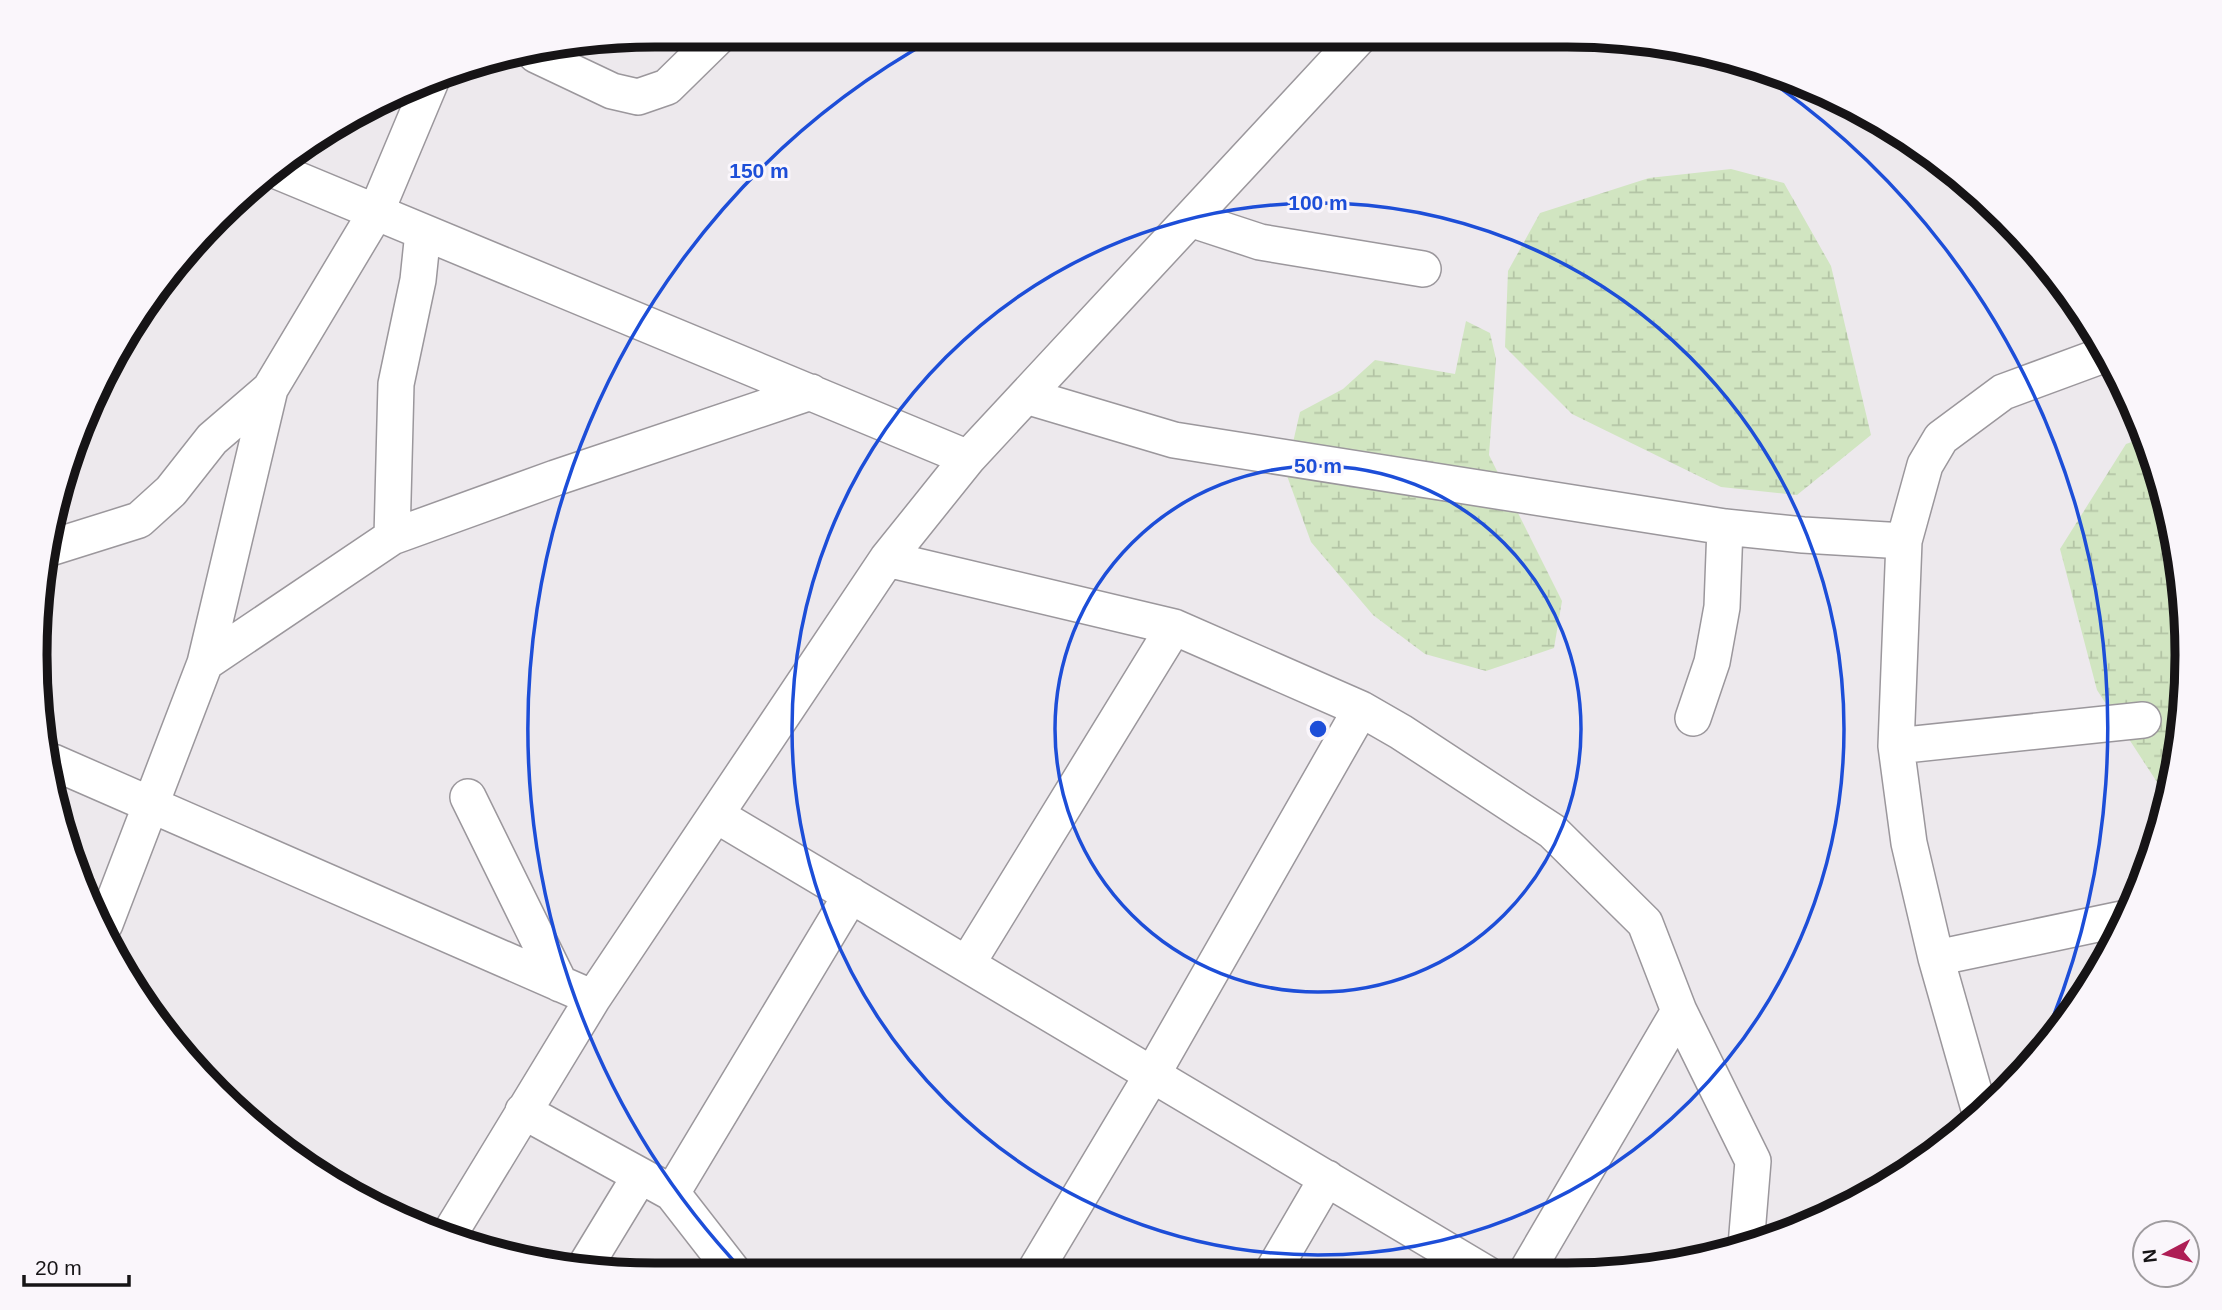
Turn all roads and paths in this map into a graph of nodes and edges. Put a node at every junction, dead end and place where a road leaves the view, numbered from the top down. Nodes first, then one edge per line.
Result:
1 (708, 47) edge
2 (1350, 47) edge
3 (542, 58) edge
4 (426, 92) edge
5 (284, 174) edge
6 (376, 212) junction
7 (1190, 219) junction
8 (423, 232) junction
9 (1423, 269) dead end
10 (2097, 357) edge
11 (270, 389) junction
12 (811, 392) junction
13 (1026, 396) junction
14 (968, 458) junction
15 (1725, 527) junction
16 (392, 537) junction
17 (1904, 541) junction
18 (57, 546) edge
19 (887, 559) junction
20 (1174, 627) junction
21 (205, 663) junction
22 (1361, 709) junction
23 (1693, 718) dead end
24 (2143, 720) dead end
25 (1896, 746) junction
26 (57, 764) edge
27 (468, 797) dead end
28 (149, 805) junction
29 (716, 815) junction
30 (851, 895) junction
31 (107, 918) edge
32 (2113, 921) edge
33 (1936, 958) junction
34 (967, 964) junction
35 (560, 984) junction
36 (593, 998) junction
37 (1679, 1011) junction
38 (1152, 1075) junction
39 (1977, 1103) edge
40 (523, 1111) junction
41 (640, 1176) junction
42 (1327, 1178) junction
43 (672, 1193) junction
44 (453, 1228) edge
45 (1747, 1235) edge
46 (589, 1259) edge
47 (726, 1263) edge
48 (1041, 1263) edge
49 (1277, 1263) edge
50 (1469, 1263) edge
51 (1531, 1263) edge

1 - 3 street
2 - 7 street
4 - 6 street
5 - 6 street
6 - 8 street
6 - 11 street
7 - 9 street
7 - 13 street
8 - 12 street
8 - 16 street
10 - 17 street
11 - 18 street
11 - 21 street
12 - 14 street
12 - 16 street
13 - 14 street
13 - 15 street
14 - 19 street
15 - 17 street
15 - 23 street
16 - 21 street
17 - 25 street
19 - 20 street
19 - 29 street
20 - 22 street
20 - 34 street
21 - 28 street
22 - 37 street
22 - 38 street
24 - 25 street
25 - 33 street
26 - 28 street
27 - 35 street
28 - 31 street
28 - 35 street
29 - 30 street
29 - 36 street
30 - 34 street
30 - 43 street
32 - 33 street
33 - 39 street
34 - 38 street
35 - 36 street
36 - 40 street
37 - 45 street
37 - 51 street
38 - 42 street
38 - 48 street
40 - 41 street
40 - 44 street
41 - 43 street
41 - 46 street
42 - 49 street
42 - 50 street
43 - 47 street

